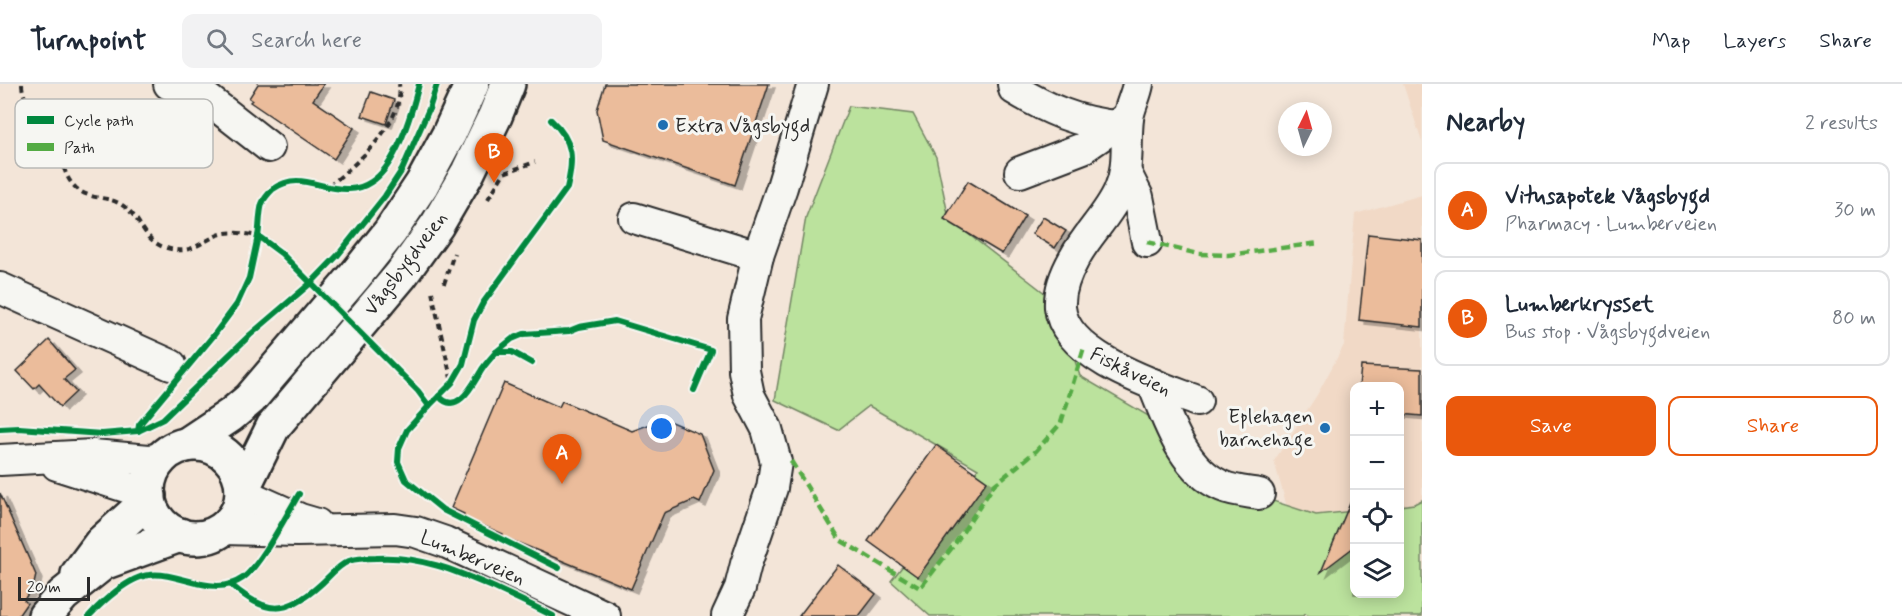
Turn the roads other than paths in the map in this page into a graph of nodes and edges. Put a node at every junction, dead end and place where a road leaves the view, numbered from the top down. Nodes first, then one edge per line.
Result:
1 (169, 84) edge
2 (472, 84) edge
3 (508, 84) edge
4 (813, 84) edge
5 (1013, 84) edge
6 (1138, 84) edge
7 (208, 99) edge
8 (213, 103) edge
9 (1122, 121) junction
10 (269, 147) dead end
11 (1020, 172) dead end
12 (1126, 173) junction
13 (634, 218) dead end
14 (1147, 242) dead end
15 (758, 256) junction
16 (0, 288) edge
17 (171, 364) dead end
18 (1153, 384) junction
19 (1197, 401) dead end
20 (174, 452) junction
21 (10, 460) edge
22 (242, 491) junction
23 (1259, 494) dead end
24 (148, 495) junction
25 (223, 529) junction
26 (334, 530) junction
27 (180, 535) junction
28 (54, 605) edge
29 (599, 615) edge
30 (727, 616) edge

1 - 7 street
2 - 20 main road, Vågsbygdveien
3 - 22 main road, Vågsbygdveien
4 - 15 street
5 - 9 street
6 - 9 street, Fiskåveien
8 - 10 street
9 - 11 street
9 - 12 street, Fiskåveien
12 - 14 street, Fiskåveien
12 - 18 street, Fiskåveien
13 - 15 street
15 - 30 street
16 - 17 street
18 - 19 street, Fiskåveien
18 - 23 street
20 - 21 street
20 - 22 main road
20 - 24 main road
21 - 24 street
22 - 25 main road
22 - 26 street, Lumberveien
24 - 27 main road
24 - 28 main road
25 - 26 street, Lumberveien
25 - 27 main road
26 - 29 street, Lumberveien
27 - 28 main road

